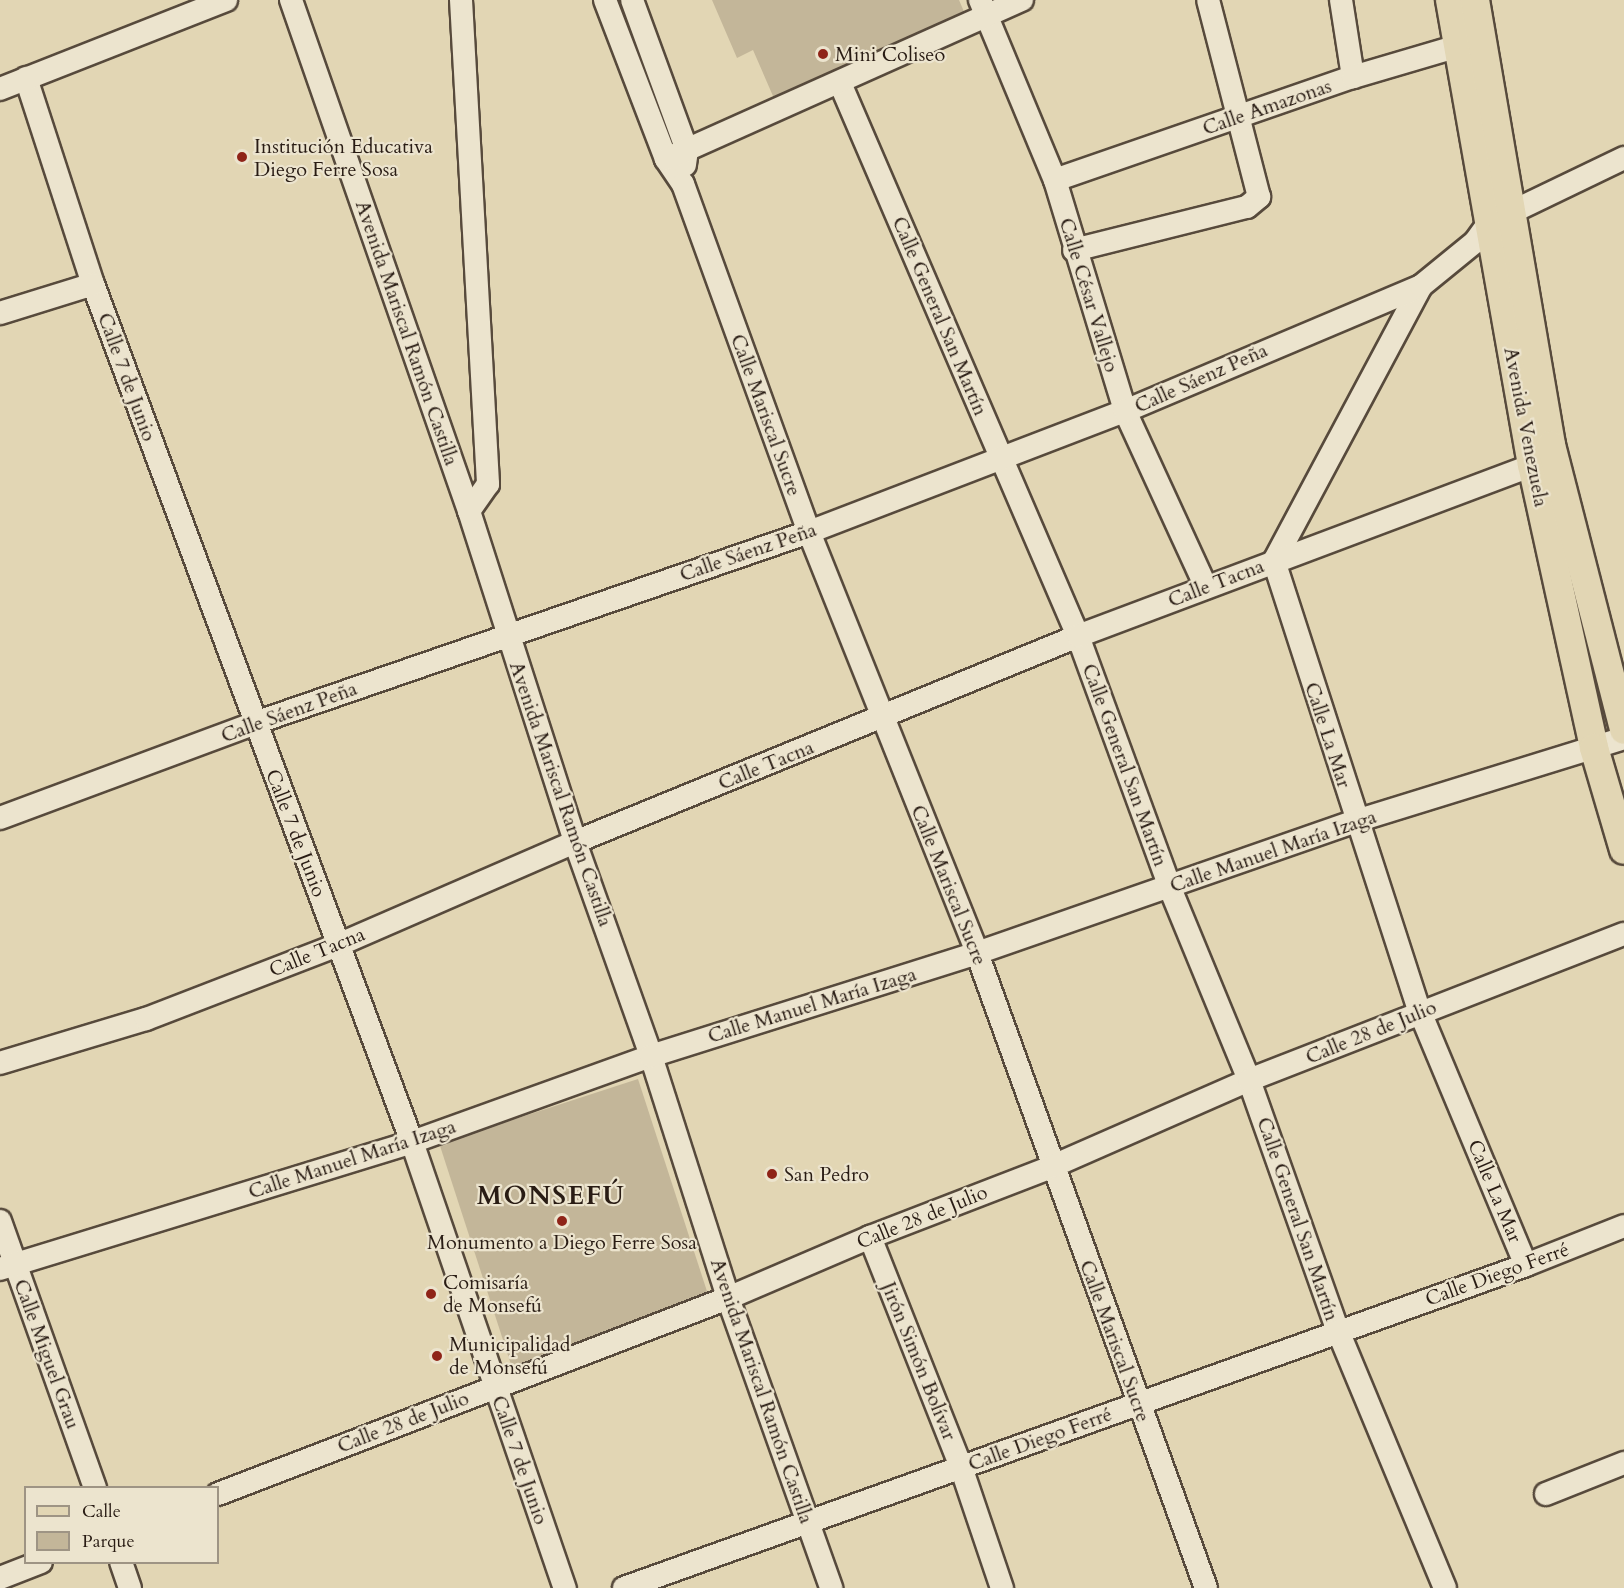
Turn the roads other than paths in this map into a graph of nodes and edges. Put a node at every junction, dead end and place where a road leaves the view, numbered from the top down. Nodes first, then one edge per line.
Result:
1 (226, 0) edge
2 (291, 0) edge
3 (461, 0) edge
4 (605, 0) edge
5 (632, 0) edge
6 (1022, 0) edge
7 (1208, 0) edge
8 (1341, 0) edge
9 (1450, 0) edge
10 (1475, 0) edge
11 (984, 8) edge
12 (1470, 43) junction
13 (1353, 77) junction
14 (26, 78) junction
15 (840, 82) junction
16 (0, 89) edge
17 (1239, 116) junction
18 (687, 150) junction
19 (1624, 158) edge
20 (666, 159) junction
21 (1624, 174) edge
22 (1055, 180) junction
23 (683, 184) junction
24 (1495, 228) junction
25 (1074, 250) junction
26 (93, 284) junction
27 (1421, 286) junction
28 (0, 313) edge
29 (1125, 411) junction
30 (1001, 458) junction
31 (1532, 465) junction
32 (468, 512) junction
33 (809, 532) junction
34 (1274, 561) junction
35 (1206, 587) junction
36 (507, 635) junction
37 (1078, 636) junction
38 (883, 717) junction
39 (255, 723) junction
40 (1624, 730) edge
41 (1624, 738) edge
42 (1594, 748) junction
43 (0, 818) edge
44 (1356, 821) junction
45 (575, 842) junction
46 (1624, 850) edge
47 (1170, 888) junction
48 (1624, 934) edge
49 (338, 945) junction
50 (977, 953) junction
51 (1420, 1012) junction
52 (651, 1056) junction
53 (0, 1063) edge
54 (1249, 1080) junction
55 (412, 1142) junction
56 (1051, 1167) junction
57 (0, 1221) edge
58 (1624, 1226) edge
59 (870, 1237) junction
60 (1526, 1265) junction
61 (7, 1267) edge
62 (728, 1298) junction
63 (1338, 1331) junction
64 (494, 1387) junction
65 (1137, 1403) junction
66 (1624, 1463) edge
67 (961, 1467) junction
68 (93, 1486) edge
69 (219, 1494) edge
70 (1546, 1494) dead end
71 (809, 1523) junction
72 (38, 1564) edge
73 (121, 1564) edge
74 (0, 1578) edge
75 (130, 1588) edge
76 (565, 1588) edge
77 (624, 1588) edge
78 (831, 1588) edge
79 (1002, 1588) edge
80 (1206, 1588) edge
81 (1445, 1588) edge

1 - 14 street
2 - 32 street, Avenida Mariscal Ramón Castilla
3 - 32 street
4 - 20 street
5 - 18 street
6 - 11 street
7 - 17 street
8 - 13 street
9 - 12 main road, Avenida Venezuela
10 - 12 main road, Avenida Venezuela
11 - 15 street
11 - 22 street, Calle César Vallejo
12 - 13 street, Calle Amazonas
12 - 24 main road, Avenida Venezuela
13 - 17 street, Calle Amazonas
14 - 16 street
14 - 26 street, Calle 7 de Junio
15 - 18 street
15 - 30 street, Calle General San Martín
17 - 22 street, Calle Amazonas
17 - 25 street
18 - 20 street
18 - 23 street
19 - 24 street, Calle Sáenz Peña
20 - 23 street
21 - 24 street, Calle Sáenz Peña
22 - 25 street, Calle César Vallejo
23 - 33 street, Calle Mariscal Sucre
24 - 27 street, Calle Sáenz Peña
24 - 31 main road, Avenida Venezuela
24 - 40 main road, Avenida Venezuela
25 - 29 street, Calle César Vallejo
26 - 28 street
26 - 39 street, Calle 7 de Junio
27 - 29 street, Calle Sáenz Peña
27 - 34 street
29 - 30 street, Calle Sáenz Peña
29 - 35 street, Calle César Vallejo
30 - 33 street, Calle Sáenz Peña
30 - 37 street, Calle General San Martín
31 - 34 street, Calle Tacna
31 - 42 main road, Avenida Venezuela
32 - 36 street, Avenida Mariscal Ramón Castilla
33 - 36 street, Calle Sáenz Peña
33 - 38 street, Calle Mariscal Sucre
34 - 35 street, Calle Tacna
34 - 44 street, Calle La Mar
35 - 37 street, Calle Tacna
36 - 39 street, Calle Sáenz Peña
36 - 45 street, Avenida Mariscal Ramón Castilla
37 - 38 street, Calle Tacna
37 - 47 street, Calle General San Martín
38 - 45 street, Calle Tacna
38 - 50 street, Calle Mariscal Sucre
39 - 43 street, Calle Sáenz Peña
39 - 49 street, Calle 7 de Junio
41 - 42 street, Calle Manuel María Izaga
42 - 44 street, Calle Manuel María Izaga
42 - 46 main road, Avenida Venezuela
44 - 47 street, Calle Manuel María Izaga
44 - 51 street, Calle La Mar
45 - 49 street, Calle Tacna
45 - 52 street, Avenida Mariscal Ramón Castilla
47 - 50 street, Calle Manuel María Izaga
47 - 54 street, Calle General San Martín
48 - 51 street, Calle 28 de Julio
49 - 53 street, Calle Tacna
49 - 55 street, Calle 7 de Junio
50 - 52 street, Calle Manuel María Izaga
50 - 56 street, Calle Mariscal Sucre
51 - 54 street, Calle 28 de Julio
51 - 60 street, Calle La Mar
52 - 55 street, Calle Manuel María Izaga
52 - 62 street, Avenida Mariscal Ramón Castilla
54 - 56 street, Calle 28 de Julio
54 - 63 street, Calle General San Martín
55 - 61 street, Calle Manuel María Izaga
55 - 64 street, Calle 7 de Junio
56 - 59 street, Calle 28 de Julio
56 - 65 street, Calle Mariscal Sucre
57 - 61 street, Calle Miguel Grau
58 - 60 street, Calle Diego Ferré
59 - 62 street, Calle 28 de Julio
59 - 67 street, Jirón Simón Bolívar
60 - 63 street, Calle Diego Ferré
61 - 68 street, Calle Miguel Grau
62 - 64 street, Calle 28 de Julio
62 - 71 street, Avenida Mariscal Ramón Castilla
63 - 65 street, Calle Diego Ferré
63 - 81 street, Calle General San Martín
64 - 69 street, Calle 28 de Julio
64 - 76 street, Calle 7 de Junio
65 - 67 street, Calle Diego Ferré
65 - 80 street, Calle Mariscal Sucre
66 - 70 street
67 - 71 street, Calle Diego Ferré
67 - 79 street, Jirón Simón Bolívar
71 - 77 street, Calle Diego Ferré
71 - 78 street, Avenida Mariscal Ramón Castilla
72 - 74 street
73 - 75 street

